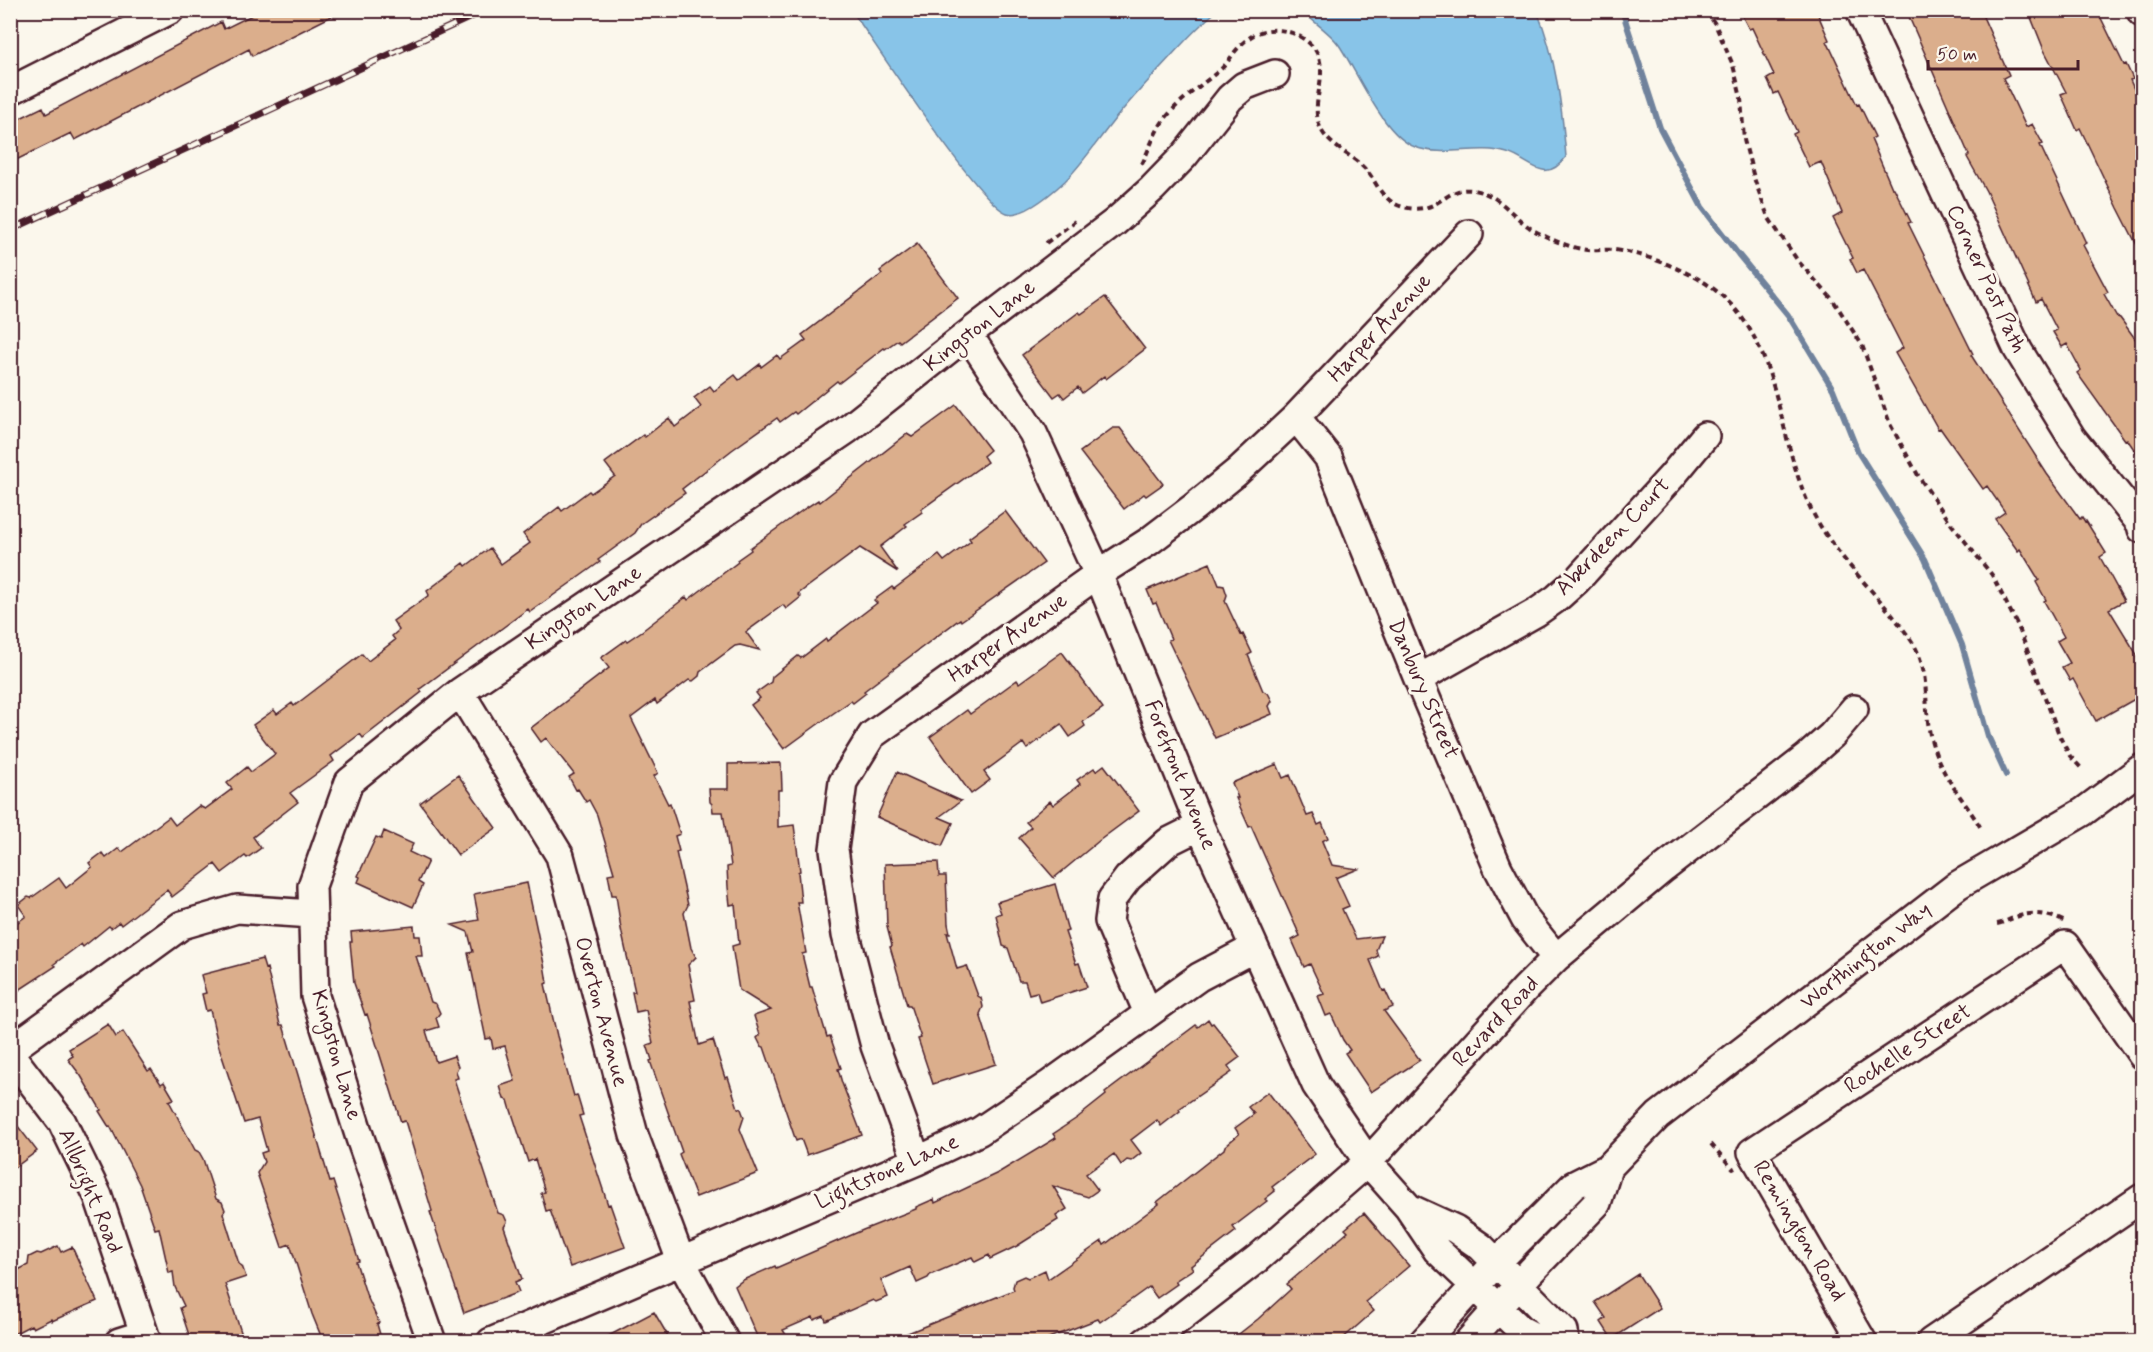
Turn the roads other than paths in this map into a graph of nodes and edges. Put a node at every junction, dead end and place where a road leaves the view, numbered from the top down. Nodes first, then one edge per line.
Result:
1 (170, 10) edge
2 (1860, 10) edge
3 (1275, 74) dead end
4 (10, 91) edge
5 (1468, 234) dead end
6 (968, 334) junction
7 (1296, 417) junction
8 (1705, 436) dead end
9 (2142, 525) edge
10 (1098, 574) junction
11 (1418, 679) junction
12 (460, 692) junction
13 (1854, 709) dead end
14 (2142, 768) edge
15 (1200, 826) junction
16 (313, 914) junction
17 (1254, 948) junction
18 (1557, 958) junction
19 (1148, 1013) junction
20 (10, 1052) edge
21 (2142, 1055) edge
22 (1752, 1152) joint
23 (917, 1161) junction
24 (1368, 1162) junction
25 (1608, 1168) junction
26 (2142, 1198) edge
27 (1408, 1207) junction
28 (681, 1261) junction
29 (1496, 1263) junction
30 (1518, 1285) junction
31 (1475, 1286) junction
32 (1498, 1308) junction
33 (146, 1338) edge
34 (119, 1341) edge
35 (432, 1341) edge
36 (491, 1341) edge
37 (725, 1341) edge
38 (1145, 1341) edge
39 (1423, 1341) edge
40 (1468, 1341) edge
41 (1544, 1341) edge
42 (1566, 1341) edge
43 (1863, 1341) edge
44 (1932, 1341) edge

1 - 4 street
2 - 9 street, Corner Post Path
3 - 6 street, Kingston Lane
5 - 7 street, Harper Avenue
6 - 10 street, Forefront Avenue
6 - 12 street, Kingston Lane
7 - 10 street, Harper Avenue
7 - 11 street, Danbury Street
8 - 11 street, Aberdeen Court
10 - 15 street, Forefront Avenue
10 - 23 street, Harper Avenue
11 - 18 street, Danbury Street
12 - 16 street, Kingston Lane
12 - 28 street, Overton Avenue
13 - 18 street, Revard Road
14 - 25 street, Worthington Way
15 - 17 street, Forefront Avenue
15 - 19 street
16 - 20 street
16 - 35 street, Kingston Lane
17 - 19 street, Lightstone Lane
17 - 24 street, Forefront Avenue
18 - 24 street, Revard Road
19 - 23 street, Lightstone Lane
20 - 33 street, Allbright Road
21 - 22 street, Rochelle Street
22 - 43 street, Remington Road
23 - 28 street, Lightstone Lane
24 - 27 street, Forefront Avenue
24 - 38 street, Revard Road
25 - 29 street
25 - 30 street
26 - 44 street
27 - 29 street, Forefront Avenue
27 - 31 street, Forefront Avenue
28 - 36 street, Lightstone Lane
28 - 37 street, Overton Avenue
29 - 30 street, Forefront Avenue
29 - 31 street
30 - 32 street
30 - 42 street, Forefront Avenue
31 - 32 street, Forefront Avenue
31 - 39 street
32 - 40 street
32 - 41 street, Forefront Avenue
33 - 34 street

